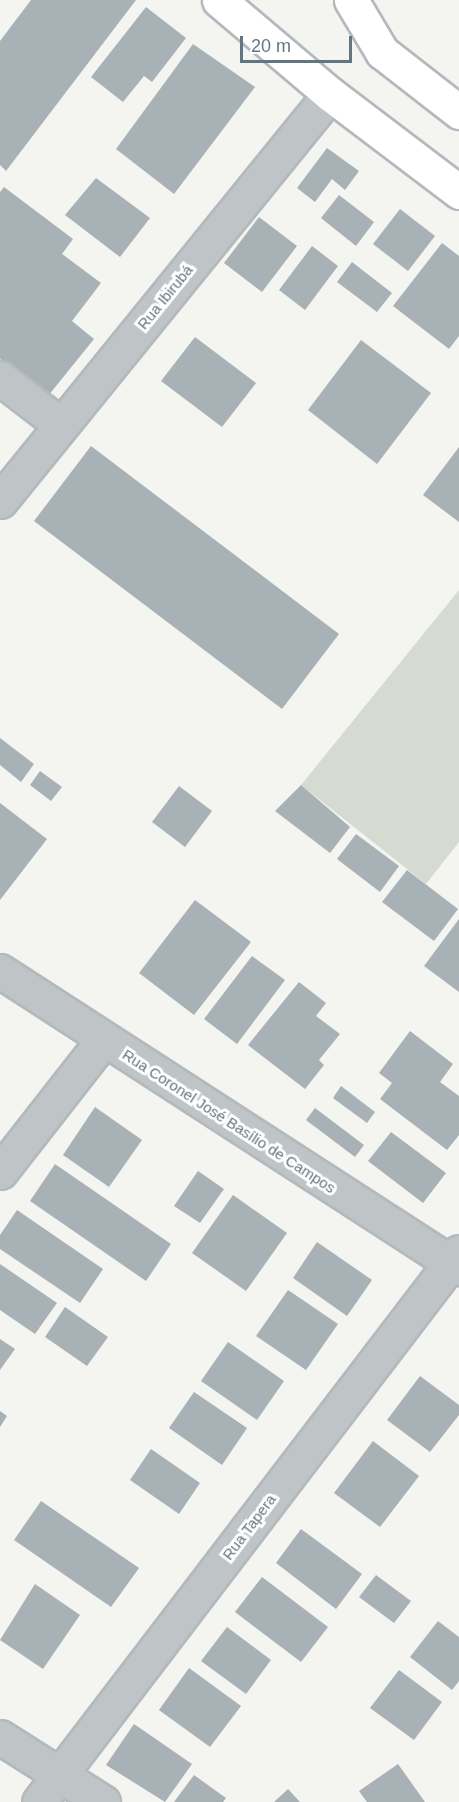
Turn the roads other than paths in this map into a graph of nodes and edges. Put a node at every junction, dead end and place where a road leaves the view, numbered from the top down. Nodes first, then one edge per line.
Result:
1 (219, 0) edge
2 (351, 0) edge
3 (330, 94) junction
4 (459, 112) edge
5 (459, 192) edge
6 (0, 378) edge
7 (61, 425) junction
8 (0, 501) edge
9 (0, 971) edge
10 (104, 1039) junction
11 (0, 1172) edge
12 (456, 1262) edge
13 (0, 1737) edge
14 (59, 1775) junction
15 (39, 1802) edge
16 (103, 1802) edge

1 - 3 main road
2 - 4 main road
3 - 5 main road
3 - 7 street, Rua Ibirubá
6 - 7 street
7 - 8 street, Rua Ibirubá
9 - 10 street, Rua Coronel José Basílio de Campos
10 - 11 street
10 - 12 street, Rua Coronel José Basílio de Campos
12 - 14 street, Rua Tapera
13 - 14 street
14 - 15 street, Rua Tapera
14 - 16 street

